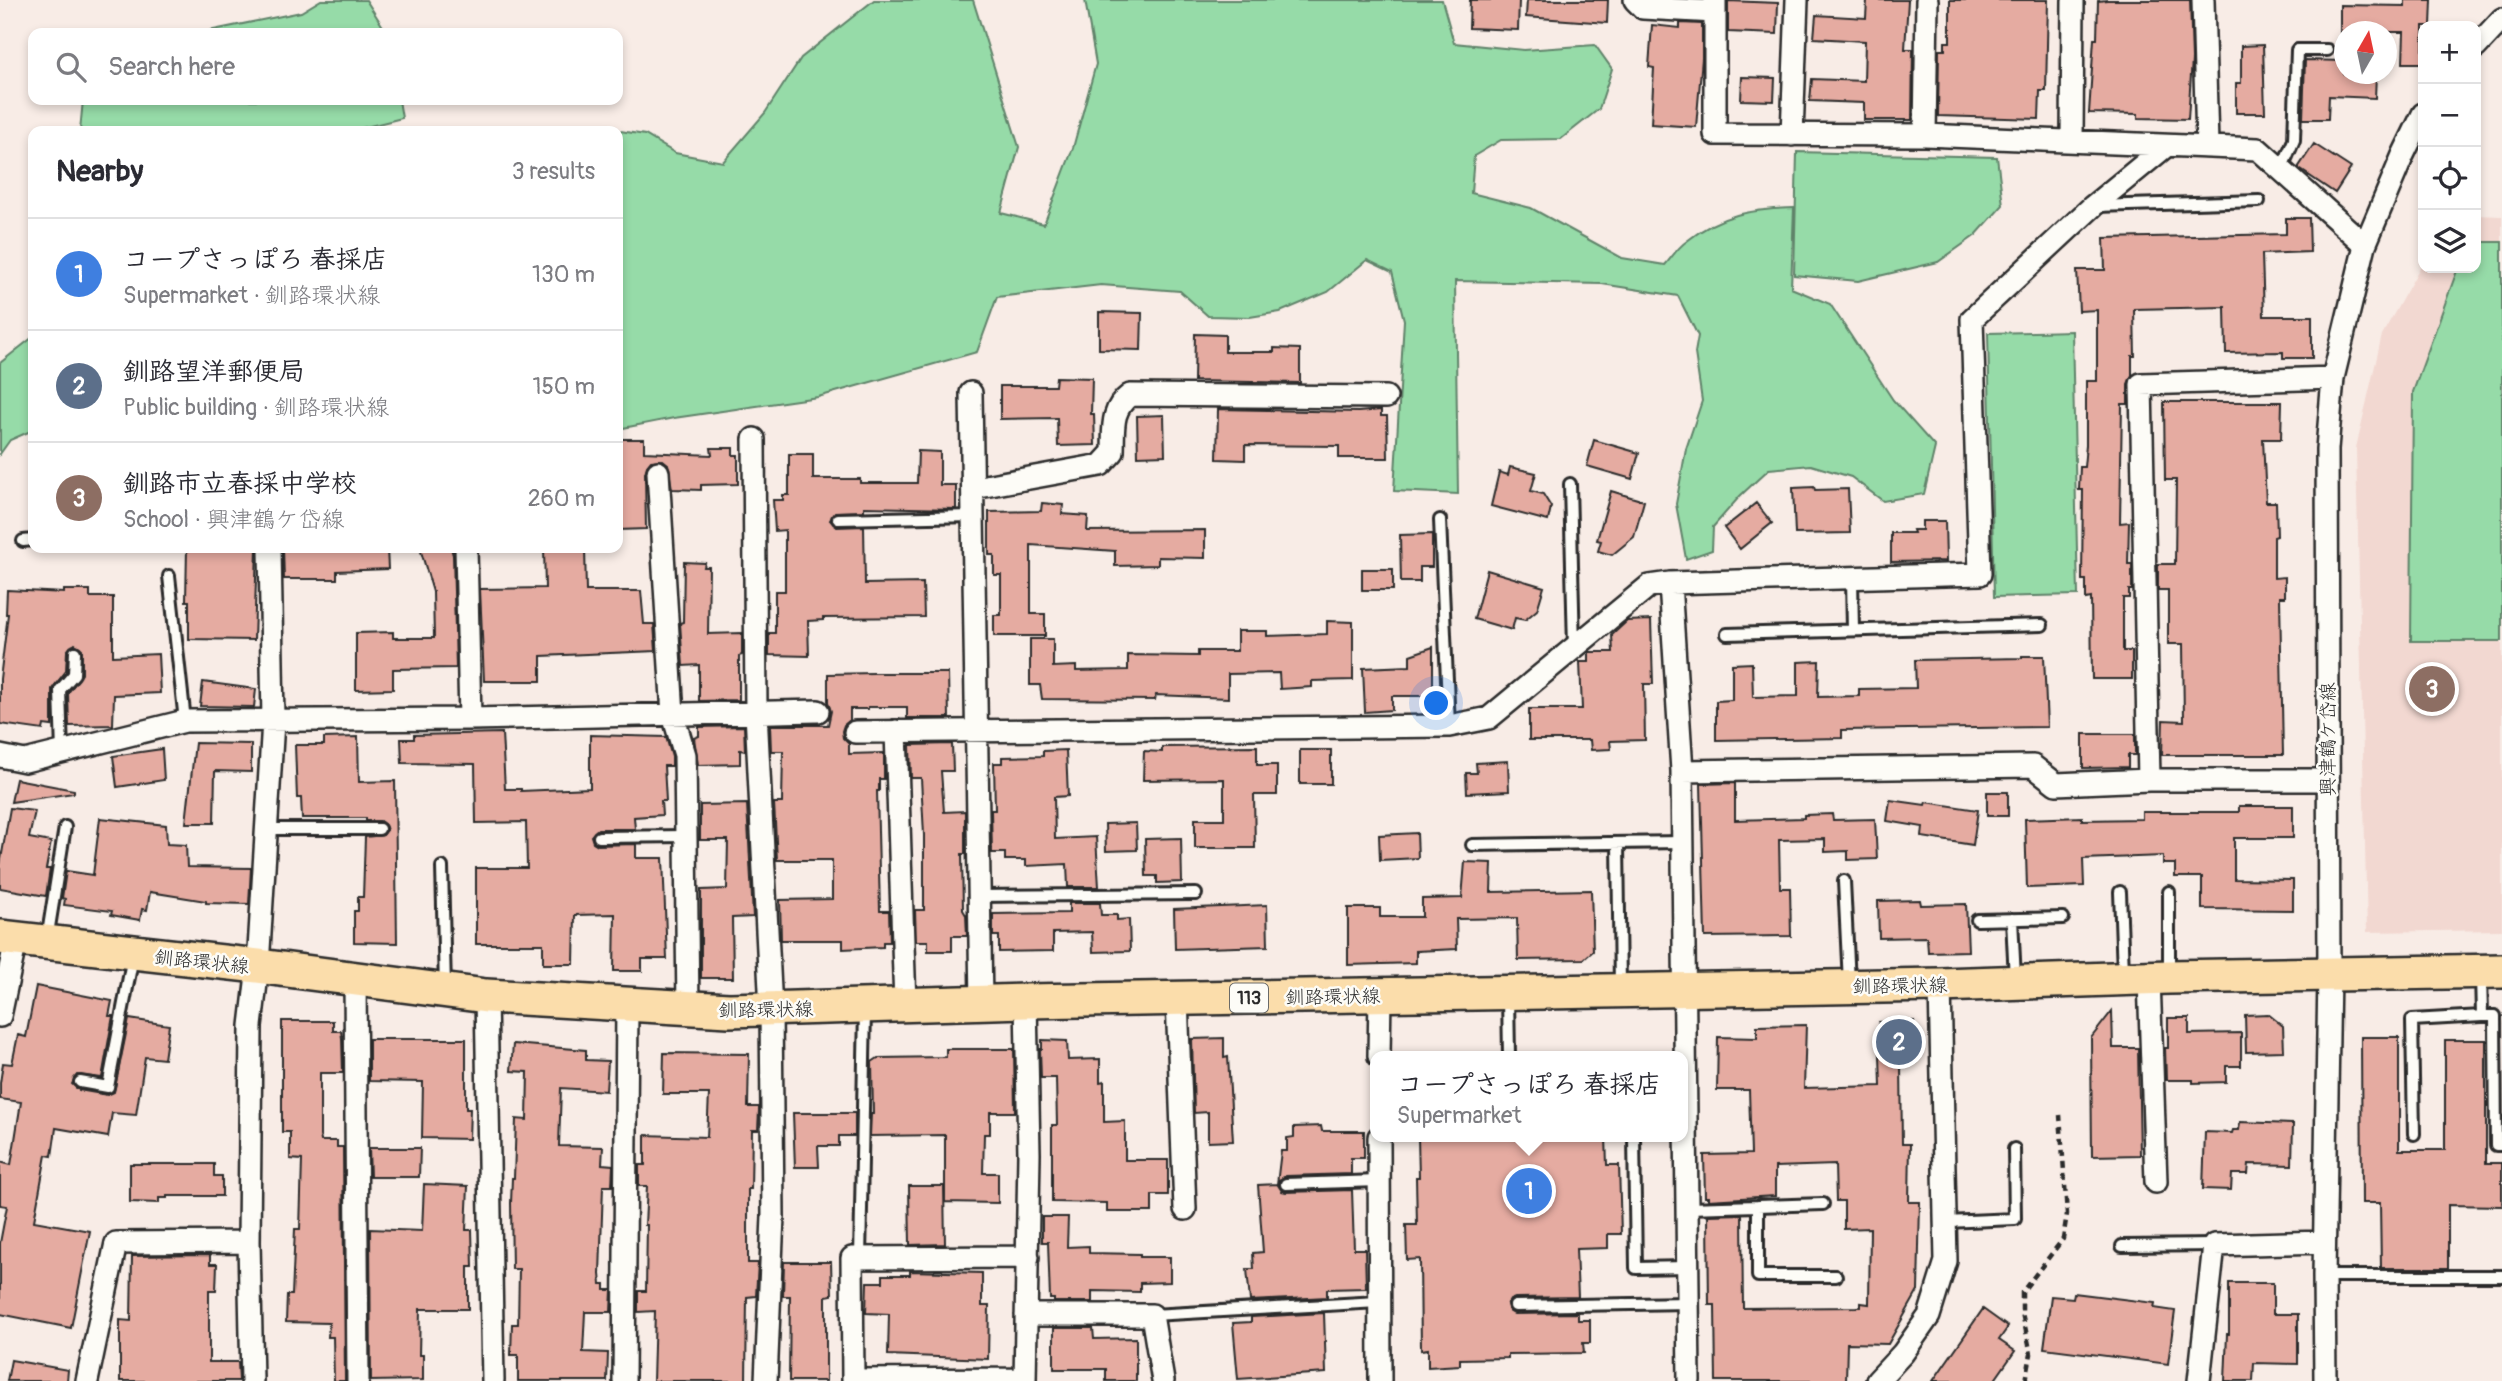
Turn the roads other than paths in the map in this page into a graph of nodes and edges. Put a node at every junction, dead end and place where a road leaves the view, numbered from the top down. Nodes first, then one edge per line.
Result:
1 (1636, 0) edge
2 (1797, 0) edge
3 (1927, 0) edge
4 (2073, 0) edge
5 (2203, 0) edge
6 (1715, 6) edge
7 (2502, 19) edge
8 (2481, 42) edge
9 (2327, 50) dead end
10 (2418, 124) edge
11 (1792, 135) junction
12 (1925, 135) junction
13 (2072, 140) junction
14 (2207, 145) junction
15 (2165, 146) junction
16 (2281, 170) junction
17 (2259, 201) dead end
18 (2093, 206) junction
19 (2365, 245) junction
20 (2333, 378) junction
21 (971, 393) dead end
22 (1386, 397) dead end
23 (754, 439) dead end
24 (658, 472) dead end
25 (1570, 484) dead end
26 (974, 488) junction
27 (974, 516) junction
28 (838, 519) dead end
29 (1440, 520) dead end
30 (270, 553) edge
31 (466, 553) edge
32 (169, 576) dead end
33 (1852, 578) junction
34 (1670, 583) junction
35 (2042, 625) dead end
36 (1853, 630) junction
37 (1727, 634) dead end
38 (1574, 648) junction
39 (75, 652) dead end
40 (817, 711) dead end
41 (756, 712) junction
42 (673, 715) junction
43 (470, 719) junction
44 (185, 721) junction
45 (273, 721) junction
46 (1449, 726) junction
47 (896, 731) junction
48 (975, 731) junction
49 (855, 732) dead end
50 (62, 753) junction
51 (0, 756) edge
52 (1682, 771) junction
53 (2149, 780) junction
54 (2327, 780) junction
55 (65, 827) dead end
56 (267, 829) junction
57 (379, 829) dead end
58 (686, 836) junction
59 (599, 837) dead end
60 (1683, 842) junction
61 (1618, 843) junction
62 (1472, 845) dead end
63 (442, 867) dead end
64 (1844, 881) dead end
65 (2120, 892) dead end
66 (2169, 892) dead end
67 (1196, 894) dead end
68 (979, 896) junction
69 (2063, 918) dead end
70 (2012, 919) junction
71 (1977, 920) dead end
72 (21, 940) edge
73 (133, 954) junction
74 (258, 966) junction
75 (2492, 971) edge
76 (2329, 974) junction
77 (2147, 978) junction
78 (355, 980) junction
79 (2015, 982) junction
80 (1940, 985) junction
81 (1849, 986) junction
82 (1686, 988) junction
83 (1620, 990) junction
84 (445, 991) junction
85 (1508, 992) junction
86 (1380, 995) junction
87 (486, 996) junction
88 (1177, 999) junction
89 (1026, 1001) junction
90 (981, 1003) junction
91 (627, 1005) junction
92 (905, 1005) junction
93 (865, 1007) junction
94 (688, 1009) junction
95 (771, 1010) junction
96 (0, 1016) edge
97 (2482, 1016) junction
98 (1379, 1051) edge
99 (1509, 1051) edge
100 (1685, 1051) edge
101 (80, 1082) dead end
102 (2414, 1134) dead end
103 (1379, 1142) edge
104 (1634, 1142) edge
105 (1687, 1142) edge
106 (2502, 1145) edge
107 (2014, 1149) dead end
108 (1379, 1181) junction
109 (2156, 1182) dead end
110 (1286, 1184) dead end
111 (1822, 1204) dead end
112 (1758, 1206) junction
113 (1688, 1208) junction
114 (1185, 1209) dead end
115 (1945, 1222) junction
116 (249, 1242) junction
117 (2324, 1242) junction
118 (2214, 1245) junction
119 (2122, 1246) dead end
120 (1028, 1257) junction
121 (860, 1258) junction
122 (1688, 1267) junction
123 (1836, 1276) dead end
124 (2324, 1276) junction
125 (2502, 1276) edge
126 (1378, 1302) junction
127 (1689, 1303) junction
128 (1515, 1306) dead end
129 (1026, 1315) junction
130 (1152, 1315) junction
131 (1025, 1380) edge
132 (87, 1381) edge
133 (252, 1381) edge
134 (358, 1381) edge
135 (493, 1381) edge
136 (624, 1381) edge
137 (766, 1381) edge
138 (1163, 1381) edge
139 (1380, 1381) edge
140 (1689, 1381) edge
141 (1877, 1381) edge
142 (2199, 1381) edge
143 (2325, 1381) edge

1 - 6 street
2 - 11 street
3 - 12 street
4 - 13 street
5 - 14 street
6 - 11 street
7 - 8 street
9 - 16 lane
10 - 19 street, 興津鶴ケ岱線
11 - 12 street
12 - 13 street
13 - 15 street
14 - 15 street
14 - 16 street
15 - 18 street
16 - 19 street
17 - 18 lane
18 - 33 street
19 - 20 street, 興津鶴ケ岱線
20 - 53 street
20 - 54 street, 興津鶴ケ岱線
21 - 26 street
22 - 26 street
23 - 41 street
24 - 42 street
25 - 38 lane
26 - 27 street
27 - 28 lane
27 - 48 street
29 - 46 lane
30 - 45 street
31 - 43 street
32 - 44 lane
33 - 34 street
33 - 36 lane
34 - 38 street
34 - 52 street
35 - 36 lane
36 - 37 lane
38 - 46 street
39 - 50 lane
40 - 41 street
41 - 42 street
41 - 95 street
42 - 43 street
42 - 58 street
43 - 45 street
44 - 45 street
44 - 50 street
45 - 56 street
46 - 48 street
47 - 48 street
47 - 49 street
47 - 92 street
48 - 68 street
50 - 51 street
52 - 53 street
52 - 60 street
53 - 54 street
54 - 76 street, 興津鶴ケ岱線
55 - 72 lane
56 - 57 lane
56 - 74 street
58 - 59 lane
58 - 94 street
60 - 61 lane
60 - 82 street
61 - 62 lane
61 - 83 lane
63 - 84 lane
64 - 81 lane
65 - 77 lane
66 - 77 lane
67 - 68 lane
68 - 90 street
69 - 70 lane
70 - 71 lane
70 - 79 lane
72 - 73 main road, 釧路環状線 / 113
72 - 96 street
73 - 74 main road, 釧路環状線 / 113
73 - 101 lane
74 - 78 main road, 釧路環状線 / 113
74 - 116 street
75 - 76 main road, 釧路環状線 / 113
75 - 97 lane
76 - 77 main road, 釧路環状線 / 113
76 - 117 street, 興津鶴ケ岱線
77 - 79 main road, 釧路環状線 / 113
77 - 109 street
78 - 84 main road, 釧路環状線 / 113
78 - 134 street
79 - 80 main road, 釧路環状線 / 113
80 - 81 main road, 釧路環状線 / 113
80 - 115 street
81 - 82 main road, 釧路環状線 / 113
82 - 83 main road, 釧路環状線 / 113
82 - 100 street
83 - 85 main road, 釧路環状線 / 113
84 - 87 main road, 釧路環状線 / 113
85 - 86 main road, 釧路環状線 / 113
85 - 99 lane
86 - 88 main road, 釧路環状線 / 113
86 - 98 street
87 - 91 main road, 釧路環状線 / 113
87 - 135 street
88 - 89 main road, 釧路環状線 / 113
88 - 114 street
89 - 90 main road, 釧路環状線 / 113
89 - 120 street
90 - 92 main road, 釧路環状線 / 113
91 - 94 main road, 釧路環状線 / 113
91 - 136 street
92 - 93 main road, 釧路環状線 / 113
93 - 95 main road, 釧路環状線 / 113
93 - 121 lane
94 - 95 main road, 釧路環状線 / 113
95 - 137 street
97 - 102 lane
97 - 106 lane
103 - 108 street
104 - 122 lane
105 - 113 street
107 - 115 lane
108 - 110 lane
108 - 126 street
111 - 112 lane
112 - 113 lane
112 - 123 lane
113 - 122 street
115 - 141 street
116 - 132 street
116 - 133 street
117 - 118 street
117 - 124 street, 興津鶴ケ岱線
118 - 119 lane
118 - 142 street
120 - 121 street
120 - 129 street
121 - 131 street
122 - 127 street
124 - 125 lane
124 - 143 street, 興津鶴ケ岱線
126 - 130 lane
126 - 139 street
127 - 128 lane
127 - 140 street
129 - 130 street
129 - 131 street
130 - 138 street

